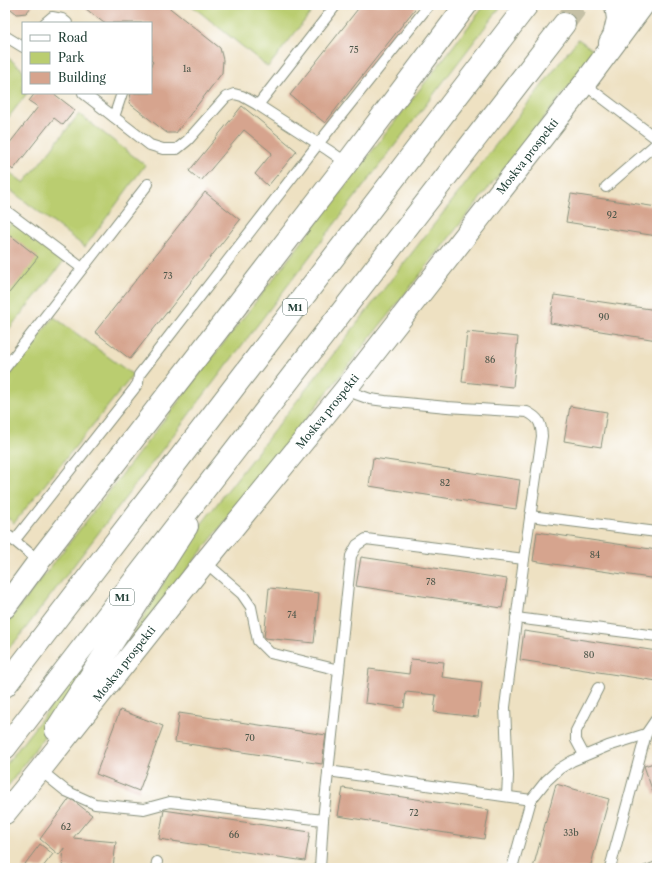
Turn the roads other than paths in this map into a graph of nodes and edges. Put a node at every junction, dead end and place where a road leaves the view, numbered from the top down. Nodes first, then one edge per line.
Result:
1 (336, 5) edge
2 (429, 5) edge
3 (466, 5) edge
4 (527, 5) edge
5 (616, 5) edge
6 (643, 5) edge
7 (46, 22) edge
8 (66, 22) edge
9 (564, 24) tunnel mouth
10 (5, 36) edge
11 (22, 46) edge
12 (602, 60) junction
13 (584, 84) junction
14 (84, 94) edge
15 (122, 94) edge
16 (258, 105) junction
17 (114, 117) junction
18 (657, 139) edge
19 (657, 143) edge
20 (318, 144) junction
21 (347, 163) junction
22 (148, 184) dead end
23 (606, 187) dead end
24 (5, 210) edge
25 (82, 268) junction
26 (5, 368) edge
27 (345, 390) junction
28 (238, 446) junction
29 (530, 516) junction
30 (657, 532) edge
31 (5, 533) edge
32 (14, 541) junction
33 (524, 559) junction
34 (39, 561) junction
35 (205, 562) junction
36 (5, 607) edge
37 (63, 609) junction
38 (516, 618) junction
39 (657, 636) edge
40 (5, 670) edge
41 (339, 670) junction
42 (5, 686) edge
43 (598, 688) dead end
44 (657, 718) edge
45 (646, 734) junction
46 (5, 748) edge
47 (584, 755) junction
48 (40, 770) junction
49 (328, 770) junction
50 (508, 796) junction
51 (532, 800) junction
52 (5, 812) edge
53 (323, 820) junction
54 (320, 868) edge
55 (512, 868) edge
56 (610, 868) edge

1 - 16 lane
2 - 20 lane
3 - 21 main road
4 - 37 main road, M1
5 - 12 main road
6 - 12 main road, Moskva prospekti
7 - 8 lane
9 - 28 main road, M1
10 - 11 lane
12 - 13 main road, Moskva prospekti
13 - 18 lane
13 - 27 main road, Moskva prospekti
14 - 17 lane
15 - 17 lane
16 - 17 lane
16 - 20 lane
19 - 23 lane
20 - 21 lane
20 - 32 lane
21 - 34 main road
22 - 25 lane
24 - 25 lane
25 - 26 lane
27 - 29 lane
27 - 35 main road, Moskva prospekti
28 - 46 main road, M1
28 - 52 main road
29 - 30 lane
29 - 33 lane
31 - 32 lane
32 - 34 lane
33 - 38 lane
33 - 41 lane
34 - 36 main road
35 - 41 lane
35 - 48 main road, Moskva prospekti
37 - 40 main road
37 - 42 main road, M1
38 - 39 lane
38 - 50 lane
41 - 49 lane
43 - 47 lane
44 - 45 lane
45 - 47 lane
45 - 56 lane
47 - 51 lane
48 - 52 main road, Moskva prospekti
48 - 53 lane
49 - 50 lane
49 - 53 lane
50 - 51 lane
51 - 55 lane
53 - 54 lane

